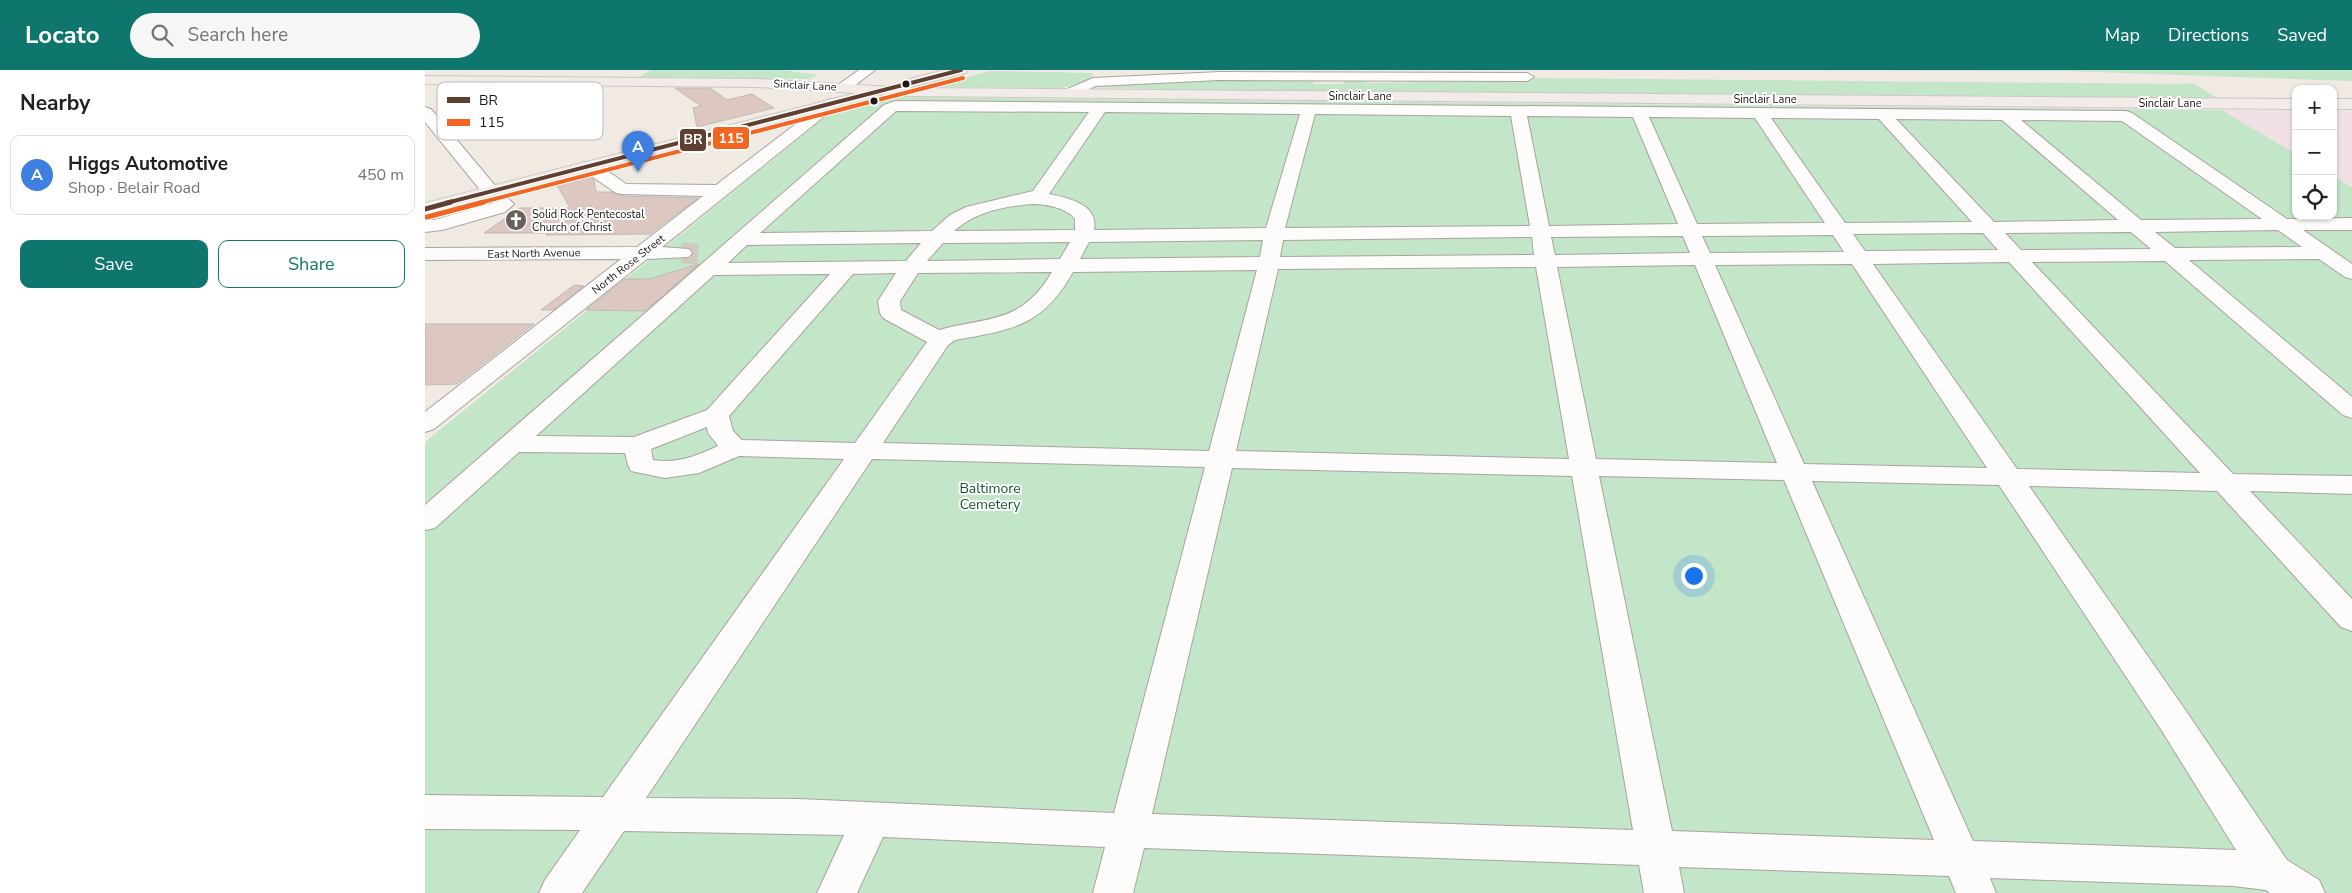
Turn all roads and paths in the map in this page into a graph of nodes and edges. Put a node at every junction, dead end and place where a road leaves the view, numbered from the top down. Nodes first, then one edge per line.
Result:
1 (868, 70) edge
2 (961, 70) edge
3 (1527, 78) dead end
4 (425, 80) edge
5 (844, 87) junction
6 (882, 91) junction
7 (1070, 93) junction
8 (831, 104) junction
9 (2292, 104) edge
10 (2337, 104) edge
11 (2352, 104) edge
12 (1101, 107) junction
13 (1309, 109) junction
14 (1518, 111) junction
15 (425, 112) edge
16 (1639, 112) junction
17 (1760, 113) junction
18 (1883, 114) junction
19 (2006, 115) junction
20 (437, 127) edge
21 (448, 140) edge
22 (589, 166) junction
23 (721, 191) junction
24 (491, 192) junction
25 (1033, 198) junction
26 (425, 210) edge
27 (2352, 224) edge
28 (2282, 225) junction
29 (425, 226) edge
30 (2136, 227) junction
31 (1987, 228) junction
32 (1839, 229) junction
33 (1690, 230) junction
34 (1540, 232) junction
35 (1274, 234) junction
36 (1082, 236) junction
37 (937, 237) junction
38 (741, 239) junction
39 (643, 252) junction
40 (2352, 252) edge
41 (2325, 253) junction
42 (425, 254) edge
43 (455, 254) junction
44 (2170, 254) junction
45 (2014, 256) junction
46 (1859, 257) junction
47 (696, 259) junction
48 (1702, 259) junction
49 (1545, 260) junction
50 (1269, 263) junction
51 (1066, 265) junction
52 (848, 267) junction
53 (913, 267) junction
54 (2352, 273) edge
55 (425, 275) edge
56 (940, 340) junction
57 (425, 408) edge
58 (2352, 410) edge
59 (716, 415) junction
60 (511, 444) junction
61 (637, 445) junction
62 (735, 448) junction
63 (863, 450) junction
64 (1221, 458) junction
65 (1583, 466) junction
66 (1793, 471) junction
67 (2007, 476) junction
68 (2225, 484) junction
69 (2352, 485) edge
70 (425, 521) edge
71 (2352, 619) edge
72 (425, 812) edge
73 (613, 814) junction
74 (871, 820) junction
75 (1129, 830) junction
76 (1656, 848) junction
77 (1961, 858) junction
78 (2273, 873) junction
79 (559, 893) edge
80 (837, 893) edge
81 (1113, 893) edge
82 (1665, 893) edge
83 (1975, 893) edge
84 (2305, 893) edge

1 - 5 street
2 - 6 main road
3 - 7 street
4 - 5 main road, Sinclair Lane
5 - 6 main road, Sinclair Lane
6 - 7 main road, Sinclair Lane
6 - 8 main road
7 - 9 main road, Sinclair Lane
8 - 22 main road
8 - 23 street, North Rose Street
10 - 11 main road
12 - 13 street
12 - 25 street
12 - 38 street
13 - 14 street
13 - 35 street
14 - 16 street
14 - 34 street
15 - 20 street
16 - 17 street
16 - 33 street
17 - 18 street
17 - 32 street
18 - 19 street
18 - 31 street
19 - 28 street
19 - 30 street
21 - 24 street
22 - 23 street
22 - 24 main road
23 - 39 street, North Rose Street
24 - 26 main road
24 - 29 street
25 - 36 street
25 - 37 street
27 - 28 street
28 - 30 street
28 - 41 street
30 - 31 street
30 - 44 street
31 - 32 street
31 - 45 street
32 - 33 street
32 - 46 street
33 - 34 street
33 - 48 street
34 - 35 street
34 - 49 street
35 - 36 street
35 - 50 street
36 - 37 street
36 - 51 street
37 - 38 street
37 - 53 street
38 - 47 street
39 - 43 street, East North Avenue
39 - 47 street, East North Avenue
39 - 57 street, North Rose Street
40 - 41 street, East North Avenue
41 - 44 street, East North Avenue
41 - 54 street
42 - 43 street, East North Avenue
43 - 55 street
44 - 45 street, East North Avenue
44 - 58 street
45 - 46 street, East North Avenue
45 - 68 street
46 - 48 street, East North Avenue
46 - 67 street
47 - 52 street, East North Avenue
47 - 60 street
48 - 49 street, East North Avenue
48 - 66 street
49 - 50 street, East North Avenue
49 - 65 street
50 - 51 street, East North Avenue
50 - 64 street
51 - 53 street, East North Avenue
51 - 56 street
52 - 53 street, East North Avenue
52 - 59 street
53 - 56 street
56 - 63 street
59 - 61 street
59 - 62 street
60 - 61 street
60 - 70 street
61 - 62 street
62 - 63 street
63 - 64 street
63 - 73 street
64 - 65 street
64 - 75 street
65 - 66 street
65 - 76 street
66 - 67 street
66 - 77 street
67 - 68 street
67 - 78 street
68 - 69 street
68 - 71 street
72 - 73 street
73 - 74 street
73 - 79 street
74 - 75 street
74 - 80 street
75 - 76 street
75 - 81 street
76 - 77 street
76 - 82 street
77 - 78 street
77 - 83 street
78 - 84 street

